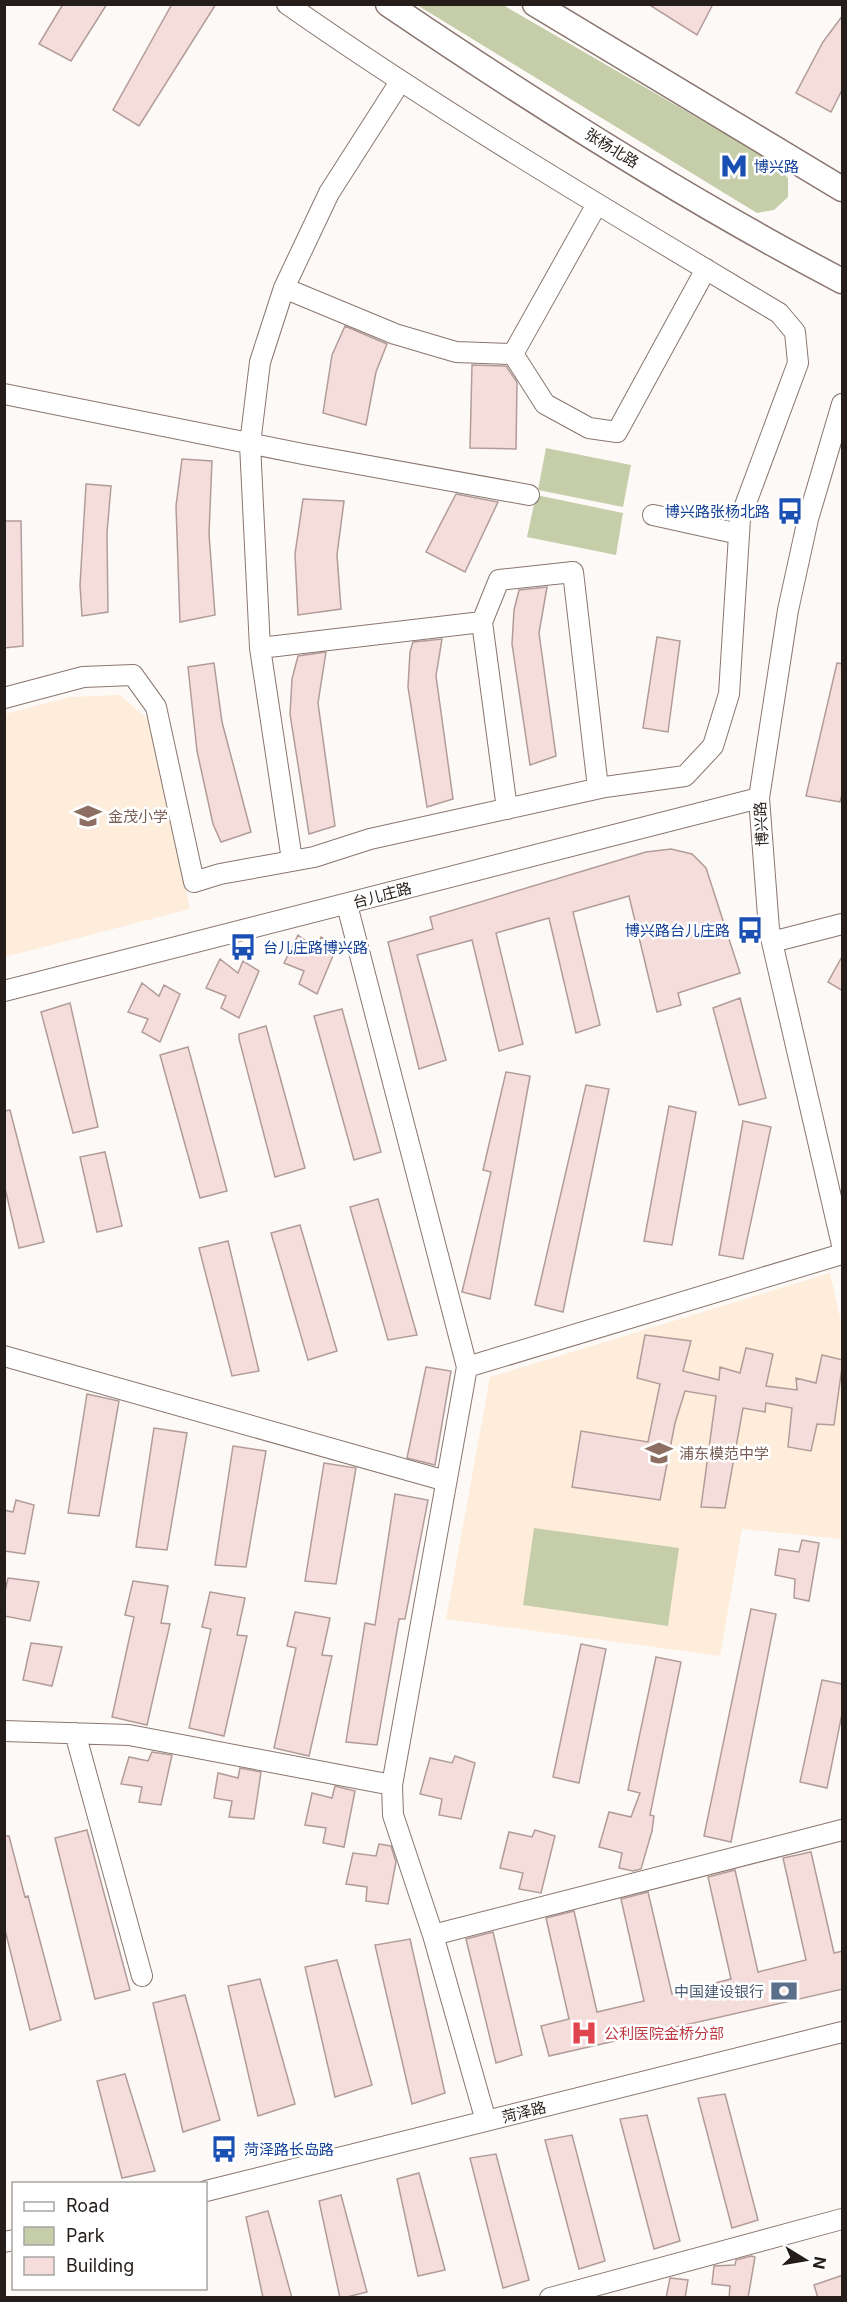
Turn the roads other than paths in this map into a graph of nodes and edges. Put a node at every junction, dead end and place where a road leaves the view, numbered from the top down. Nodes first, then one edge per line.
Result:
1 (287, 4) edge
2 (388, 4) edge
3 (535, 4) edge
4 (400, 82) junction
5 (843, 189) edge
6 (597, 204) junction
7 (706, 269) junction
8 (843, 281) edge
9 (284, 288) junction
10 (513, 354) junction
11 (4, 394) edge
12 (843, 404) edge
13 (250, 444) junction
14 (529, 495) dead end
15 (653, 515) dead end
16 (740, 534) junction
17 (482, 621) junction
18 (260, 648) junction
19 (4, 698) edge
20 (598, 788) junction
21 (759, 798) junction
22 (507, 809) junction
23 (292, 860) junction
24 (347, 904) junction
25 (843, 924) edge
26 (772, 942) junction
27 (4, 991) edge
28 (843, 1245) edge
29 (843, 1254) edge
30 (4, 1356) edge
31 (467, 1367) junction
32 (447, 1481) junction
33 (4, 1731) edge
34 (75, 1733) junction
35 (392, 1785) junction
36 (843, 1830) edge
37 (433, 1935) junction
38 (142, 1976) dead end
39 (843, 2032) edge
40 (486, 2121) junction
41 (207, 2191) edge
42 (843, 2219) edge
43 (550, 2298) edge

1 - 4 street
2 - 8 main road, 张杨北路
3 - 5 main road
4 - 6 street
4 - 9 street
6 - 7 street
6 - 10 street
7 - 10 street
7 - 16 street
9 - 10 street
9 - 13 street
11 - 13 street
12 - 21 street, 博兴路
13 - 14 street
13 - 18 street
15 - 16 street
16 - 20 street
17 - 18 street
17 - 20 street
17 - 22 street
18 - 23 street
19 - 23 street
20 - 22 street
21 - 24 street, 台儿庄路
21 - 26 street, 博兴路
22 - 23 street
24 - 27 street, 台儿庄路
24 - 31 street
25 - 26 street
26 - 28 street, 博兴路
29 - 31 street
30 - 32 street
31 - 32 street
32 - 35 street
33 - 34 street
34 - 35 street
34 - 38 street
35 - 37 street
36 - 37 street
37 - 40 street
39 - 40 street, 菏泽路
40 - 41 street, 菏泽路
42 - 43 street

